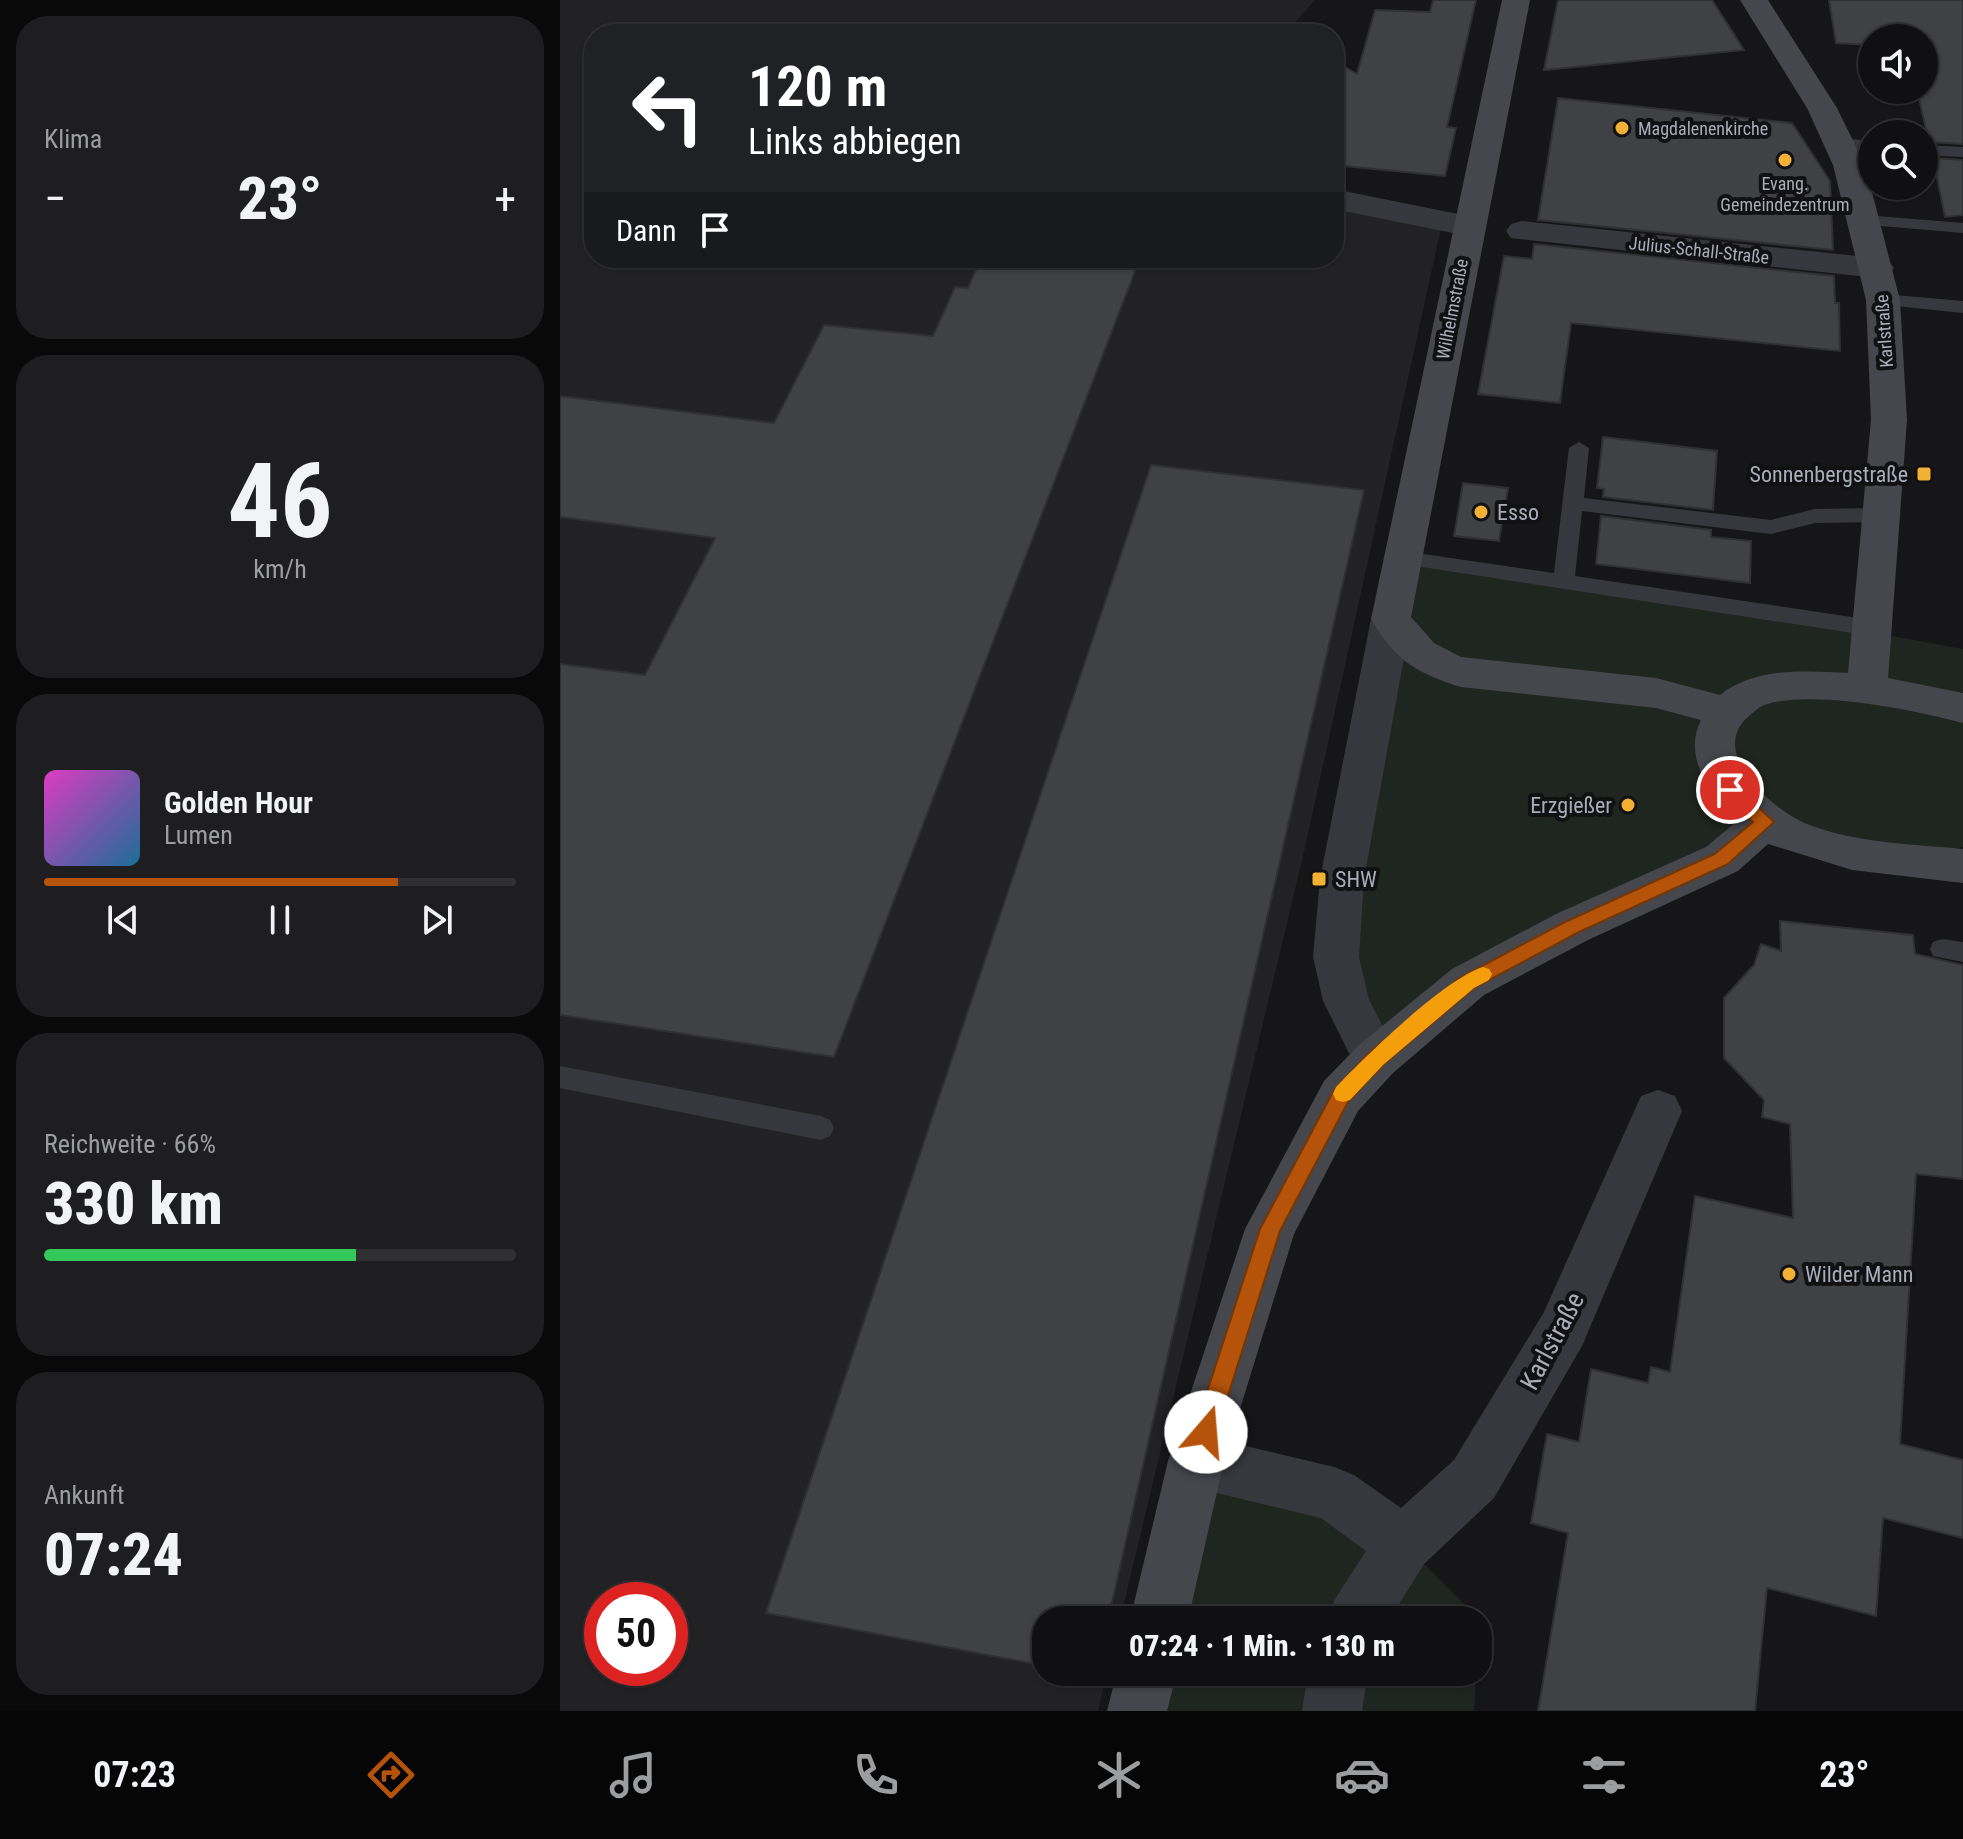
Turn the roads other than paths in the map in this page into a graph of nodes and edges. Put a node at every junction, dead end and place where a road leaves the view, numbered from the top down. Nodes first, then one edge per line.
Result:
1 (1516, 0) edge
2 (1754, 0) edge
3 (1839, 143) junction
4 (1858, 145) edge
5 (1938, 151) edge
6 (1963, 152) edge
7 (1344, 201) edge
8 (1864, 220) junction
9 (1468, 226) junction
10 (1963, 228) edge
11 (1522, 231) dead end
12 (1880, 284) junction
13 (1963, 307) edge
14 (1579, 448) dead end
15 (1573, 503) junction
16 (1881, 515) junction
17 (1403, 558) junction
18 (1564, 582) junction
19 (1391, 619) junction
20 (1872, 628) junction
21 (1867, 691) junction
22 (1963, 708) edge
23 (1724, 712) junction
24 (1765, 822) junction
25 (1963, 866) edge
26 (1376, 1059) junction
27 (560, 1077) edge
28 (1658, 1111) dead end
29 (821, 1128) dead end
30 (1196, 1461) junction
31 (1404, 1544) junction
32 (1162, 1606) edge
33 (1365, 1606) edge
34 (1143, 1686) edge
35 (1336, 1686) edge
36 (1137, 1711) edge
37 (1332, 1711) edge

1 - 9 street, Wilhelmstraße
2 - 3 street, Karlstraße
3 - 4 lane
3 - 8 street, Karlstraße
5 - 6 lane
7 - 9 street
8 - 10 lane
8 - 12 street, Karlstraße
9 - 17 street, Wilhelmstraße
11 - 12 street, Julius-Schall-Straße
12 - 13 lane
12 - 16 street, Karlstraße
14 - 15 lane
15 - 16 lane
15 - 18 lane
16 - 20 street, Karlstraße
17 - 18 lane
17 - 19 street, Wilhelmstraße
18 - 20 lane
19 - 23 street
19 - 26 street, Wilhelmstraße
20 - 21 street, Karlstraße
21 - 22 street
21 - 23 street
23 - 24 street
24 - 25 street
24 - 26 street
26 - 30 street
27 - 29 lane
28 - 31 street, Karlstraße
30 - 31 street
30 - 32 street
31 - 33 street, Karlstraße
34 - 36 street
35 - 37 street

